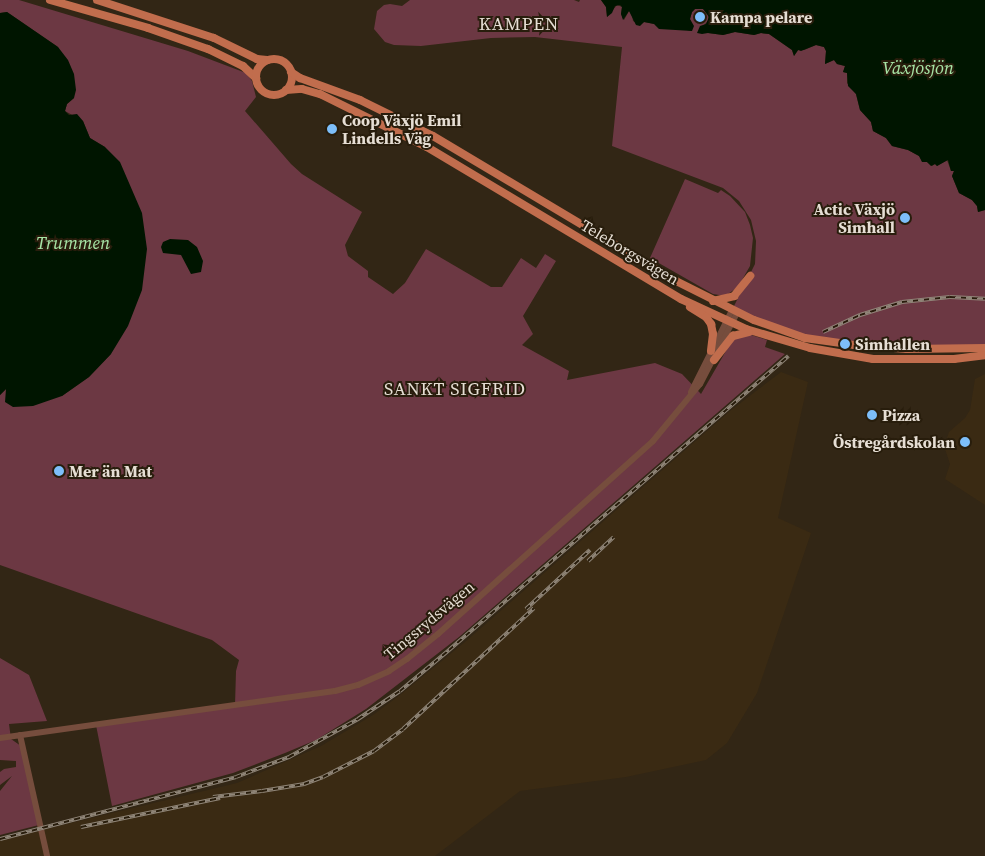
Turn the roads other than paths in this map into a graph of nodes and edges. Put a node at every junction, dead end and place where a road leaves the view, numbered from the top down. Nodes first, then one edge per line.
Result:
1 (50, 0) edge
2 (97, 0) edge
3 (267, 60) junction
4 (291, 72) junction
5 (256, 78) junction
6 (286, 90) junction
7 (750, 276) dead end
8 (681, 298) junction
9 (714, 301) junction
10 (735, 312) junction
11 (729, 322) junction
12 (753, 332) junction
13 (985, 348) edge
14 (711, 351) junction
15 (985, 355) edge
16 (714, 360) junction
17 (687, 400) junction
18 (20, 735) junction
19 (0, 738) edge
20 (47, 856) edge

1 - 5 main road
2 - 3 main road
3 - 4 main road
3 - 5 main road
4 - 6 main road
4 - 9 main road, Teleborgsvägen
5 - 6 main road
6 - 8 main road, Teleborgsvägen
7 - 9 main road
8 - 11 main road, Teleborgsvägen
8 - 14 main road
9 - 10 main road, Teleborgsvägen
10 - 11 street, Tingsrydsvägen
10 - 13 main road, Teleborgsvägen
11 - 12 main road, Teleborgsvägen
11 - 14 street, Tingsrydsvägen
11 - 16 street, Tingsrydsvägen
12 - 15 main road, Teleborgsvägen
12 - 16 main road
14 - 17 street, Tingsrydsvägen
16 - 17 street, Tingsrydsvägen
17 - 18 street, Tingsrydsvägen
18 - 19 street, Tingsrydsvägen
18 - 20 street

